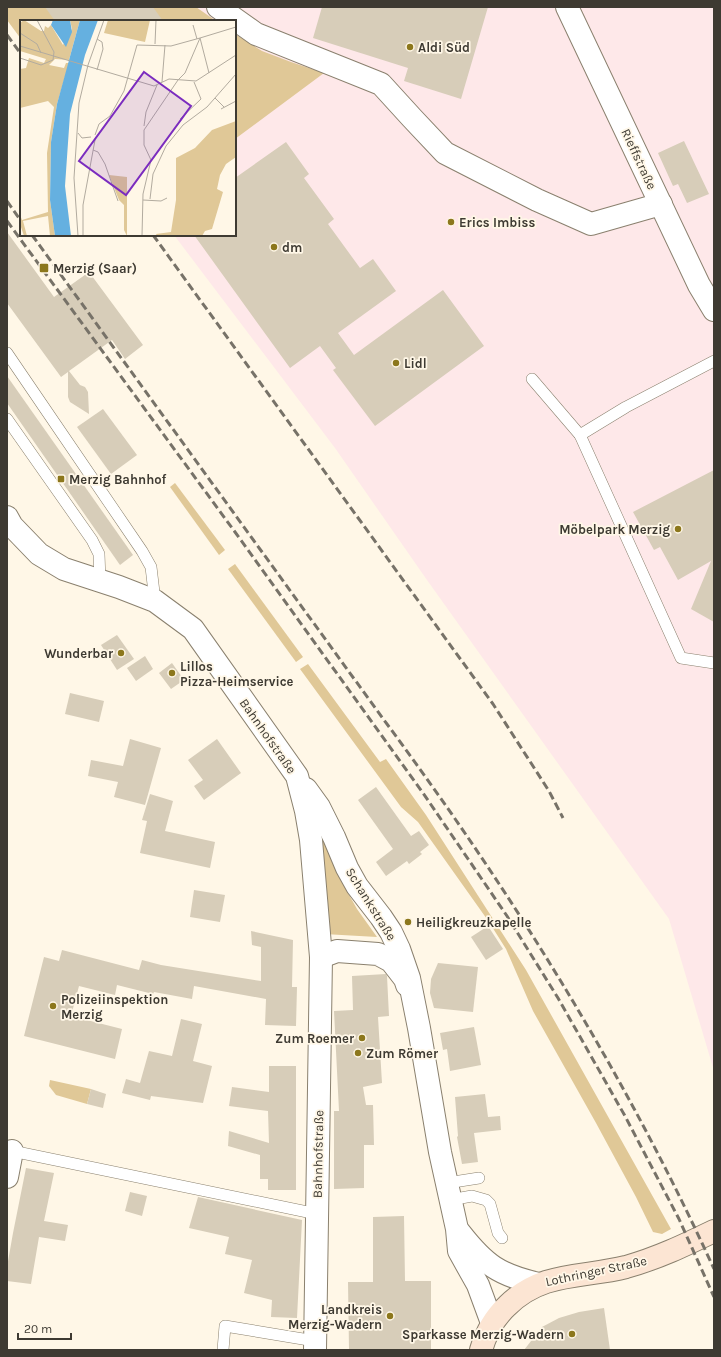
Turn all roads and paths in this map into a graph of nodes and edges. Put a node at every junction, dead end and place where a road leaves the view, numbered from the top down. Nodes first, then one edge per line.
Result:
1 (218, 7) edge
2 (567, 7) edge
3 (661, 204) junction
4 (714, 310) edge
5 (7, 353) edge
6 (714, 361) edge
7 (532, 379) dead end
8 (7, 419) edge
9 (580, 435) junction
10 (7, 517) edge
11 (100, 581) junction
12 (155, 601) junction
13 (714, 662) edge
14 (297, 776) junction
15 (321, 957) junction
16 (415, 1005) junction
17 (12, 1151) joint
18 (7, 1177) edge
19 (479, 1178) dead end
20 (448, 1192) junction
21 (318, 1214) junction
22 (456, 1229) junction
23 (714, 1231) edge
24 (502, 1238) dead end
25 (540, 1284) junction
26 (492, 1323) junction
27 (315, 1346) edge
28 (223, 1350) edge
29 (481, 1350) edge

1 - 3 street
2 - 3 street, Rieffstraße
3 - 4 street, Rieffstraße
5 - 12 lane
6 - 9 lane
7 - 9 lane
8 - 11 lane
9 - 13 lane
10 - 11 street, Bahnhofstraße
11 - 12 street, Bahnhofstraße
12 - 14 street, Bahnhofstraße
14 - 15 street, Bahnhofstraße
14 - 16 street, Schankstraße
15 - 16 street
15 - 21 street, Bahnhofstraße
16 - 20 street, Schankstraße
17 - 18 street
17 - 21 lane
19 - 20 lane
20 - 22 street, Schankstraße
20 - 24 lane
21 - 27 street, Bahnhofstraße
22 - 25 street, Schankstraße
22 - 26 street, Schankstraße
23 - 25 main road, Lothringer Straße
25 - 26 main road, Lothringer Straße
26 - 29 main road, Lothringer Straße
27 - 28 lane

